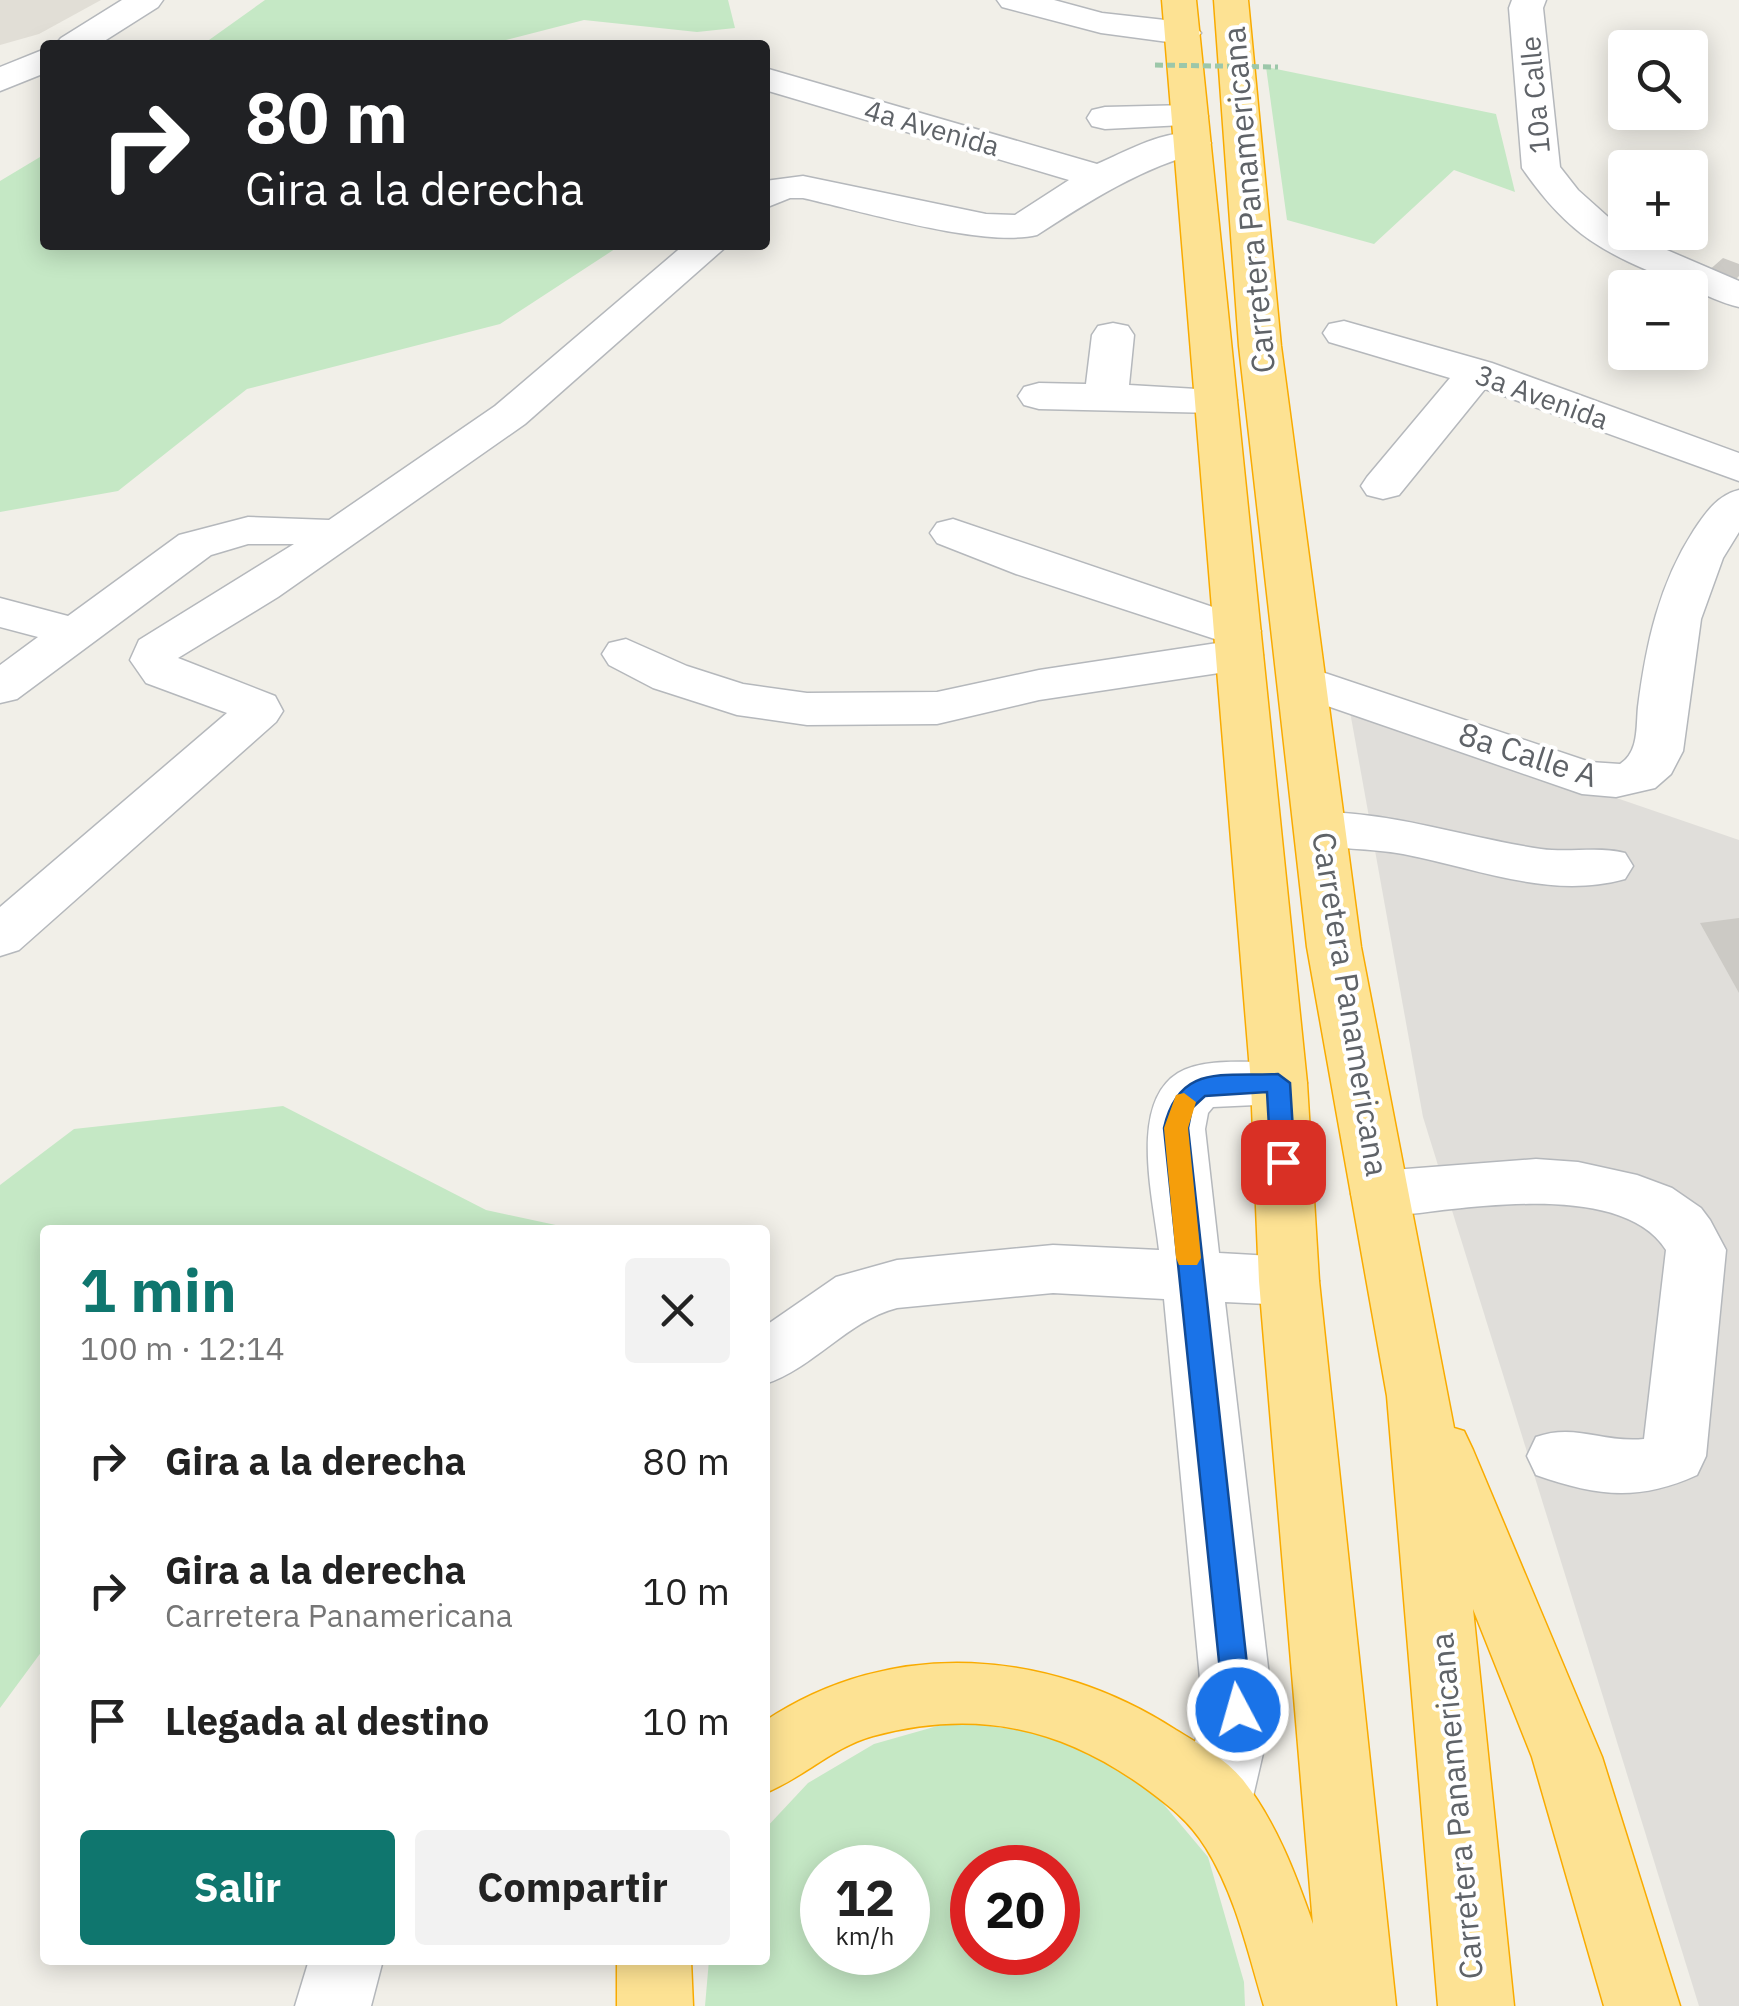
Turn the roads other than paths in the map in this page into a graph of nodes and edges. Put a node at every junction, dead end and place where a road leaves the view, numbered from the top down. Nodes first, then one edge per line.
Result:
1 (146, 0) edge
2 (1014, 0) edge
3 (1231, 0) edge
4 (1530, 0) edge
5 (1172, 33) edge
6 (80, 40) edge
7 (40, 62) edge
8 (0, 80) edge
9 (770, 80) edge
10 (1105, 118) dead end
11 (1191, 130) junction
12 (1100, 177) junction
13 (774, 191) edge
14 (702, 250) edge
15 (1739, 295) edge
16 (1344, 333) dead end
17 (1113, 336) dead end
18 (1477, 372) junction
19 (1039, 396) dead end
20 (1106, 398) junction
21 (1216, 400) junction
22 (1739, 468) edge
23 (1384, 486) dead end
24 (1739, 503) edge
25 (953, 533) dead end
26 (339, 534) junction
27 (0, 612) edge
28 (72, 632) junction
29 (1238, 643) junction
30 (626, 654) dead end
31 (1304, 681) junction
32 (0, 688) edge
33 (1321, 829) junction
34 (1607, 866) dead end
35 (0, 937) edge
36 (1278, 1083) junction
37 (1380, 1194) junction
38 (1190, 1276) junction
39 (1289, 1281) junction
40 (770, 1356) edge
41 (1419, 1396) junction
42 (1559, 1456) dead end
43 (770, 1757) edge
44 (1216, 1801) junction
45 (345, 1965) edge
46 (654, 1965) edge
47 (333, 2006) edge
48 (654, 2006) edge
49 (1302, 2006) edge
50 (1358, 2006) edge
51 (1476, 2006) edge
52 (1642, 2006) edge

1 - 6 street
2 - 5 street
3 - 31 highway, Carretera Panamericana
4 - 15 street, 10a Calle
5 - 11 highway, Carretera Panamericana
7 - 8 street
9 - 12 street, 4a Avenida
10 - 11 street
11 - 12 street
11 - 21 highway, Carretera Panamericana
12 - 13 street
14 - 26 street
16 - 18 street, 3a Avenida
17 - 20 street
18 - 22 street, 3a Avenida
18 - 23 street
19 - 20 street
20 - 21 street
21 - 29 highway, Carretera Panamericana
24 - 31 street, 8a Calle A
25 - 29 street
26 - 28 street
26 - 35 street
27 - 28 street
28 - 32 street
29 - 30 street
29 - 36 highway, Carretera Panamericana
31 - 33 highway, Carretera Panamericana
33 - 34 street
33 - 37 highway, Carretera Panamericana
36 - 38 street
36 - 39 highway, Carretera Panamericana
37 - 41 highway, Carretera Panamericana
37 - 42 street
38 - 39 street
38 - 40 street
38 - 44 street
39 - 50 highway, Carretera Panamericana
41 - 51 highway, Carretera Panamericana
41 - 52 highway
43 - 44 highway
44 - 49 highway
45 - 47 street
46 - 48 highway

